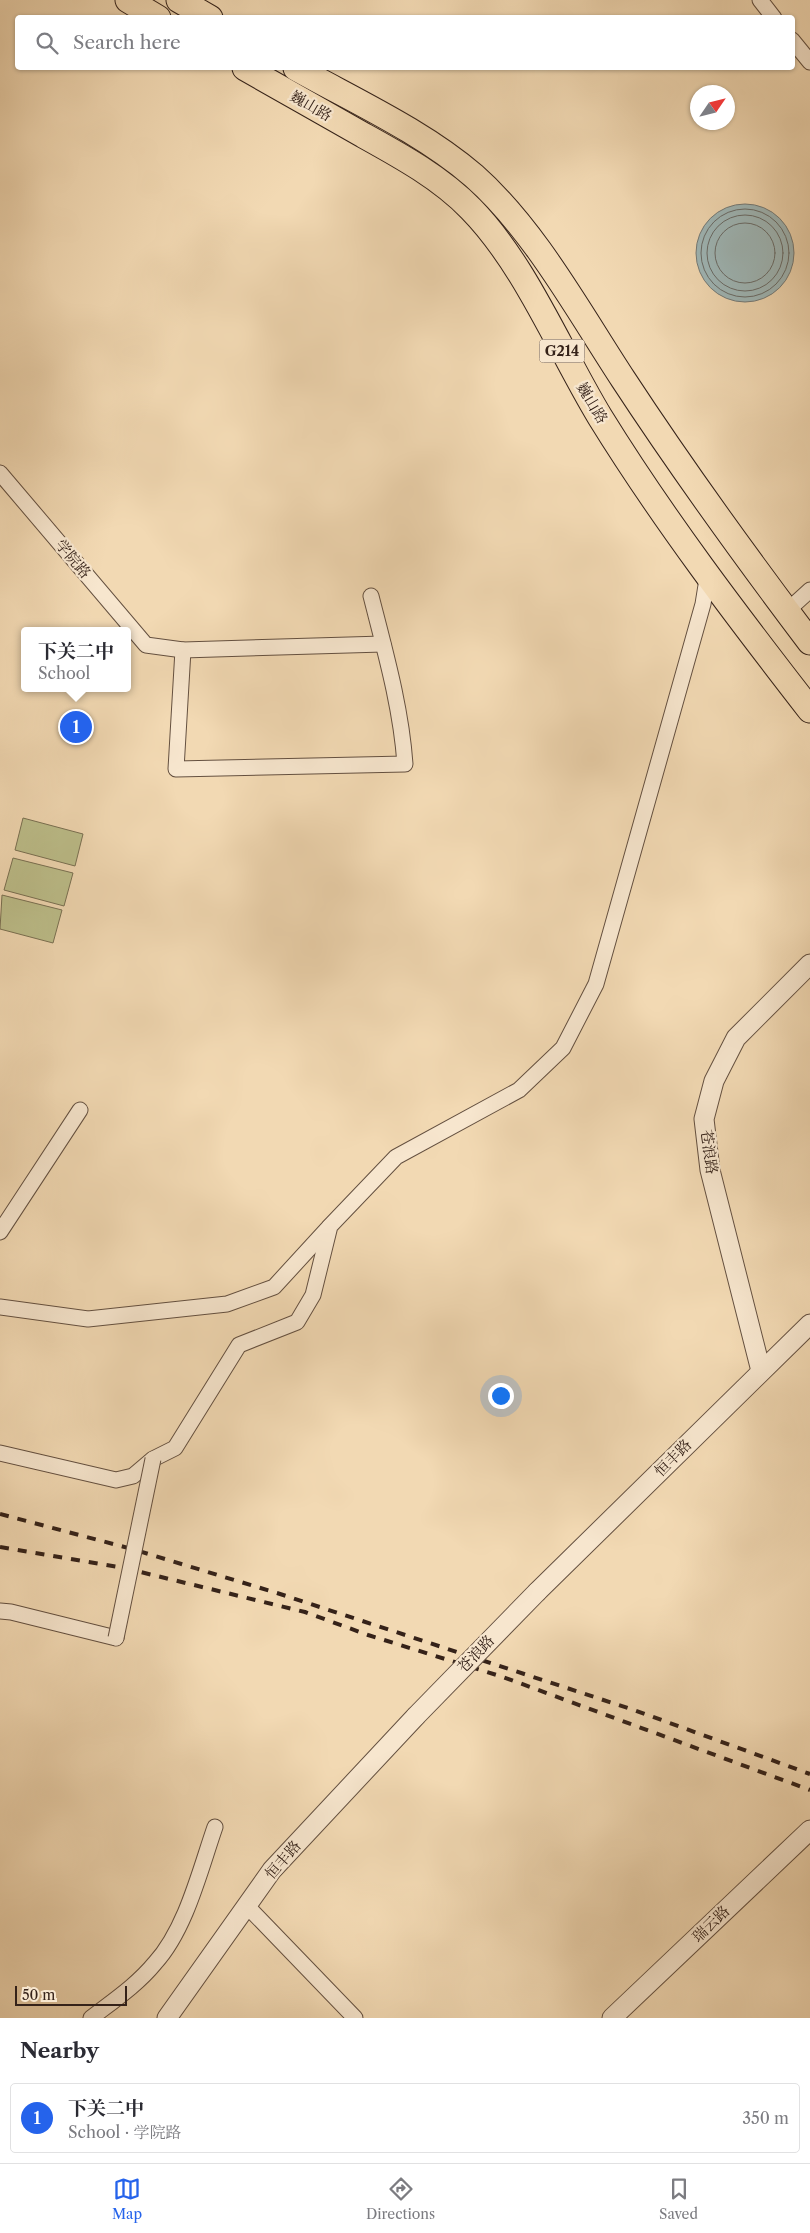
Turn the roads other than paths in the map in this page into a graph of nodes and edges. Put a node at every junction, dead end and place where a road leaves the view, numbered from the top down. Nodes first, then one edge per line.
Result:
1 (128, 0) edge
2 (180, 0) edge
3 (760, 0) edge
4 (153, 15) edge
5 (205, 15) edge
6 (772, 15) edge
7 (795, 44) edge
8 (810, 62) edge
9 (249, 70) edge
10 (300, 70) edge
11 (464, 168) junction
12 (447, 188) junction
13 (550, 268) junction
14 (525, 284) junction
15 (0, 473) edge
16 (708, 573) junction
17 (810, 590) edge
18 (371, 596) dead end
19 (787, 611) junction
20 (130, 627) edge
21 (131, 628) edge
22 (810, 642) edge
23 (383, 644) junction
24 (183, 650) junction
25 (810, 710) edge
26 (810, 964) edge
27 (80, 1110) dead end
28 (330, 1226) junction
29 (0, 1232) edge
30 (0, 1307) edge
31 (810, 1324) edge
32 (761, 1371) junction
33 (0, 1453) edge
34 (152, 1459) junction
35 (537, 1592) joint
36 (0, 1611) edge
37 (416, 1716) joint
38 (215, 1827) dead end
39 (810, 1830) edge
40 (246, 1905) junction
41 (91, 2018) edge
42 (167, 2018) edge
43 (355, 2018) edge
44 (612, 2018) edge

1 - 4 highway
2 - 5 highway
3 - 6 street
7 - 8 street
9 - 12 highway, 巍山路 / G214
10 - 11 highway, 巍山路 / G214
11 - 12 highway
11 - 13 highway, 巍山路 / G214
12 - 14 highway, 巍山路 / G214
13 - 14 highway
13 - 19 highway, 巍山路 / G214
14 - 16 highway, 巍山路 / G214
15 - 20 street, 学院路
16 - 25 highway, 巍山路 / G214
16 - 28 street
17 - 19 street
18 - 23 street
19 - 22 highway, 巍山路 / G214
21 - 24 street, 学院路
23 - 24 street
23 - 24 street
26 - 32 street, 苍浪路
27 - 29 street
28 - 30 street
28 - 34 street
31 - 32 street, 恒丰路
32 - 35 street, 恒丰路
33 - 34 street
34 - 36 street, bridge
35 - 37 street, 苍浪路, bridge
37 - 40 street, 恒丰路
38 - 41 street
39 - 44 street, 瑞云路
40 - 42 street, 恒丰路
40 - 43 street

